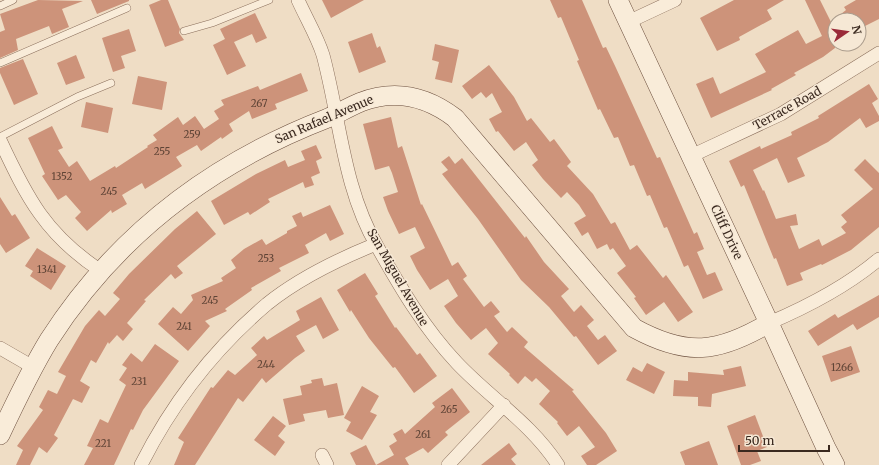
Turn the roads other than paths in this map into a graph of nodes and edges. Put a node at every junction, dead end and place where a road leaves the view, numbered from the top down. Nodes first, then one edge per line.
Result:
1 (14, 0) edge
2 (269, 0) edge
3 (298, 0) edge
4 (618, 0) edge
5 (675, 0) edge
6 (0, 6) edge
7 (127, 8) dead end
8 (628, 22) junction
9 (184, 31) dead end
10 (879, 53) edge
11 (0, 63) edge
12 (110, 83) dead end
13 (336, 115) junction
14 (0, 138) edge
15 (691, 156) junction
16 (376, 244) junction
17 (879, 259) edge
18 (101, 271) junction
19 (769, 323) junction
20 (0, 348) edge
21 (33, 367) junction
22 (504, 406) junction
23 (0, 435) edge
24 (141, 465) edge
25 (448, 465) edge
26 (558, 465) edge
27 (836, 465) edge

1 - 6 lane
2 - 9 lane
3 - 13 street, San Miguel Avenue
4 - 8 street, Cliff Drive
5 - 8 street
7 - 11 lane
8 - 15 street, Cliff Drive
10 - 15 street, Terrace Road
12 - 14 lane
13 - 16 street, San Miguel Avenue
13 - 18 street, San Rafael Avenue
13 - 19 street, San Rafael Avenue
14 - 18 street
15 - 19 street, Cliff Drive
16 - 22 street, San Miguel Avenue
16 - 24 street
17 - 19 street
18 - 21 street, San Rafael Avenue
19 - 27 street, Cliff Drive
20 - 21 street
21 - 23 street, San Rafael Avenue
22 - 25 street
22 - 26 street, San Miguel Avenue

